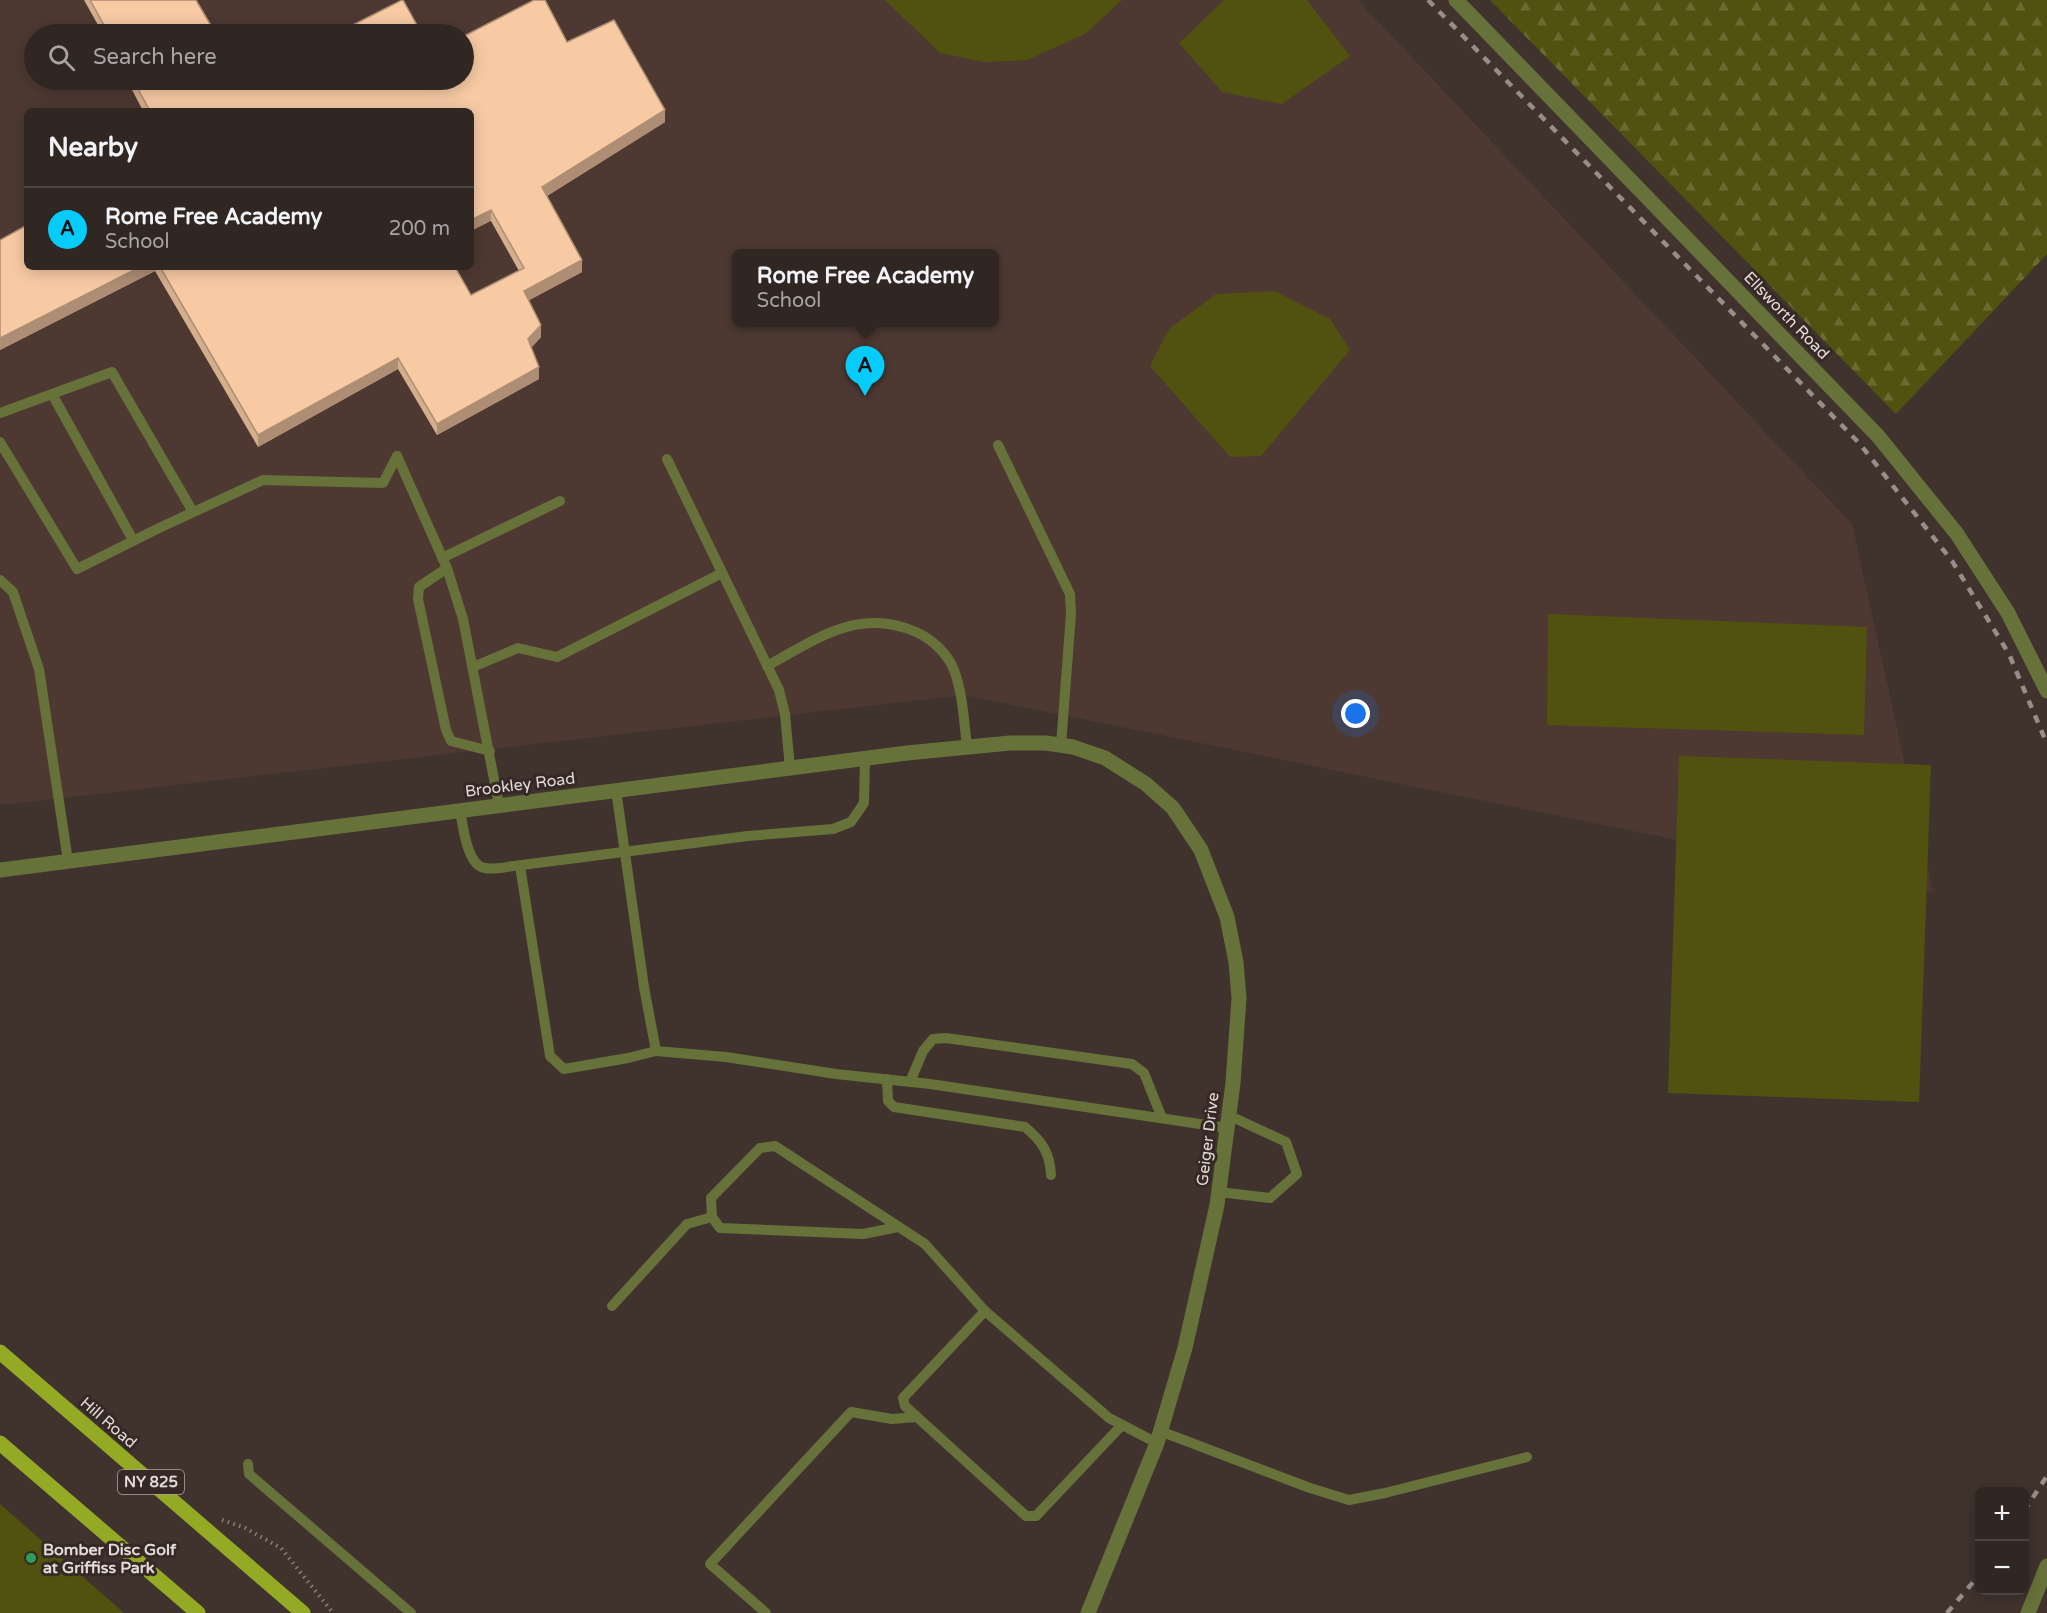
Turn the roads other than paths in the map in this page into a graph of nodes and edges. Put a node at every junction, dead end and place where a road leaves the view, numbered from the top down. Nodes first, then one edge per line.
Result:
1 (1456, 0) edge
2 (52, 394) junction
3 (0, 413) edge
4 (0, 442) edge
5 (998, 445) dead end
6 (667, 459) dead end
7 (560, 501) dead end
8 (193, 512) junction
9 (133, 540) junction
10 (445, 563) junction
11 (722, 573) junction
12 (0, 580) edge
13 (767, 666) junction
14 (473, 667) junction
15 (2047, 691) edge
16 (1054, 744) junction
17 (967, 747) junction
18 (490, 751) junction
19 (865, 758) junction
20 (790, 768) junction
21 (616, 790) junction
22 (499, 805) junction
23 (460, 810) junction
24 (624, 851) junction
25 (68, 861) junction
26 (520, 866) junction
27 (0, 870) edge
28 (656, 1051) junction
29 (887, 1079) junction
30 (910, 1082) junction
31 (1162, 1118) junction
32 (1228, 1121) junction
33 (1051, 1175) dead end
34 (1219, 1192) junction
35 (712, 1217) junction
36 (898, 1227) junction
37 (612, 1306) dead end
38 (985, 1311) junction
39 (0, 1352) edge
40 (917, 1417) junction
41 (1122, 1425) junction
42 (1159, 1437) junction
43 (0, 1443) edge
44 (1527, 1457) dead end
45 (248, 1464) dead end
46 (2047, 1566) edge
47 (198, 1613) edge
48 (303, 1613) edge
49 (411, 1613) edge
50 (766, 1613) edge
51 (1088, 1613) edge
52 (2028, 1613) edge

1 - 15 street, Ellsworth Road
2 - 3 lane
2 - 8 lane
2 - 9 lane
4 - 9 lane
5 - 16 lane
6 - 11 lane
7 - 10 lane
8 - 9 lane
8 - 10 lane
10 - 14 lane
10 - 18 lane
11 - 13 lane
11 - 14 lane
12 - 25 lane
13 - 17 lane
13 - 20 lane
14 - 18 lane
16 - 17 street, Brookley Road
16 - 32 street, Geiger Drive
17 - 19 street, Brookley Road
18 - 22 lane
19 - 20 street, Brookley Road
19 - 24 lane
20 - 21 street, Brookley Road
21 - 22 street, Brookley Road
21 - 24 lane
22 - 23 street, Brookley Road
23 - 25 street, Brookley Road
23 - 26 lane
24 - 26 lane
24 - 28 lane
25 - 27 street, Brookley Road
26 - 28 lane
28 - 29 lane
29 - 30 lane
29 - 33 lane
30 - 31 lane
30 - 31 lane
31 - 32 lane
32 - 34 street, Geiger Drive
32 - 34 lane
34 - 42 street, Geiger Drive
35 - 36 lane
35 - 36 lane
35 - 37 lane
36 - 38 lane
38 - 40 lane
38 - 41 lane
39 - 48 main road, Hill Road / NY 825
40 - 41 lane
40 - 50 lane
41 - 42 lane
42 - 44 lane
42 - 51 street, Geiger Drive
43 - 47 main road
45 - 49 lane
46 - 52 street

